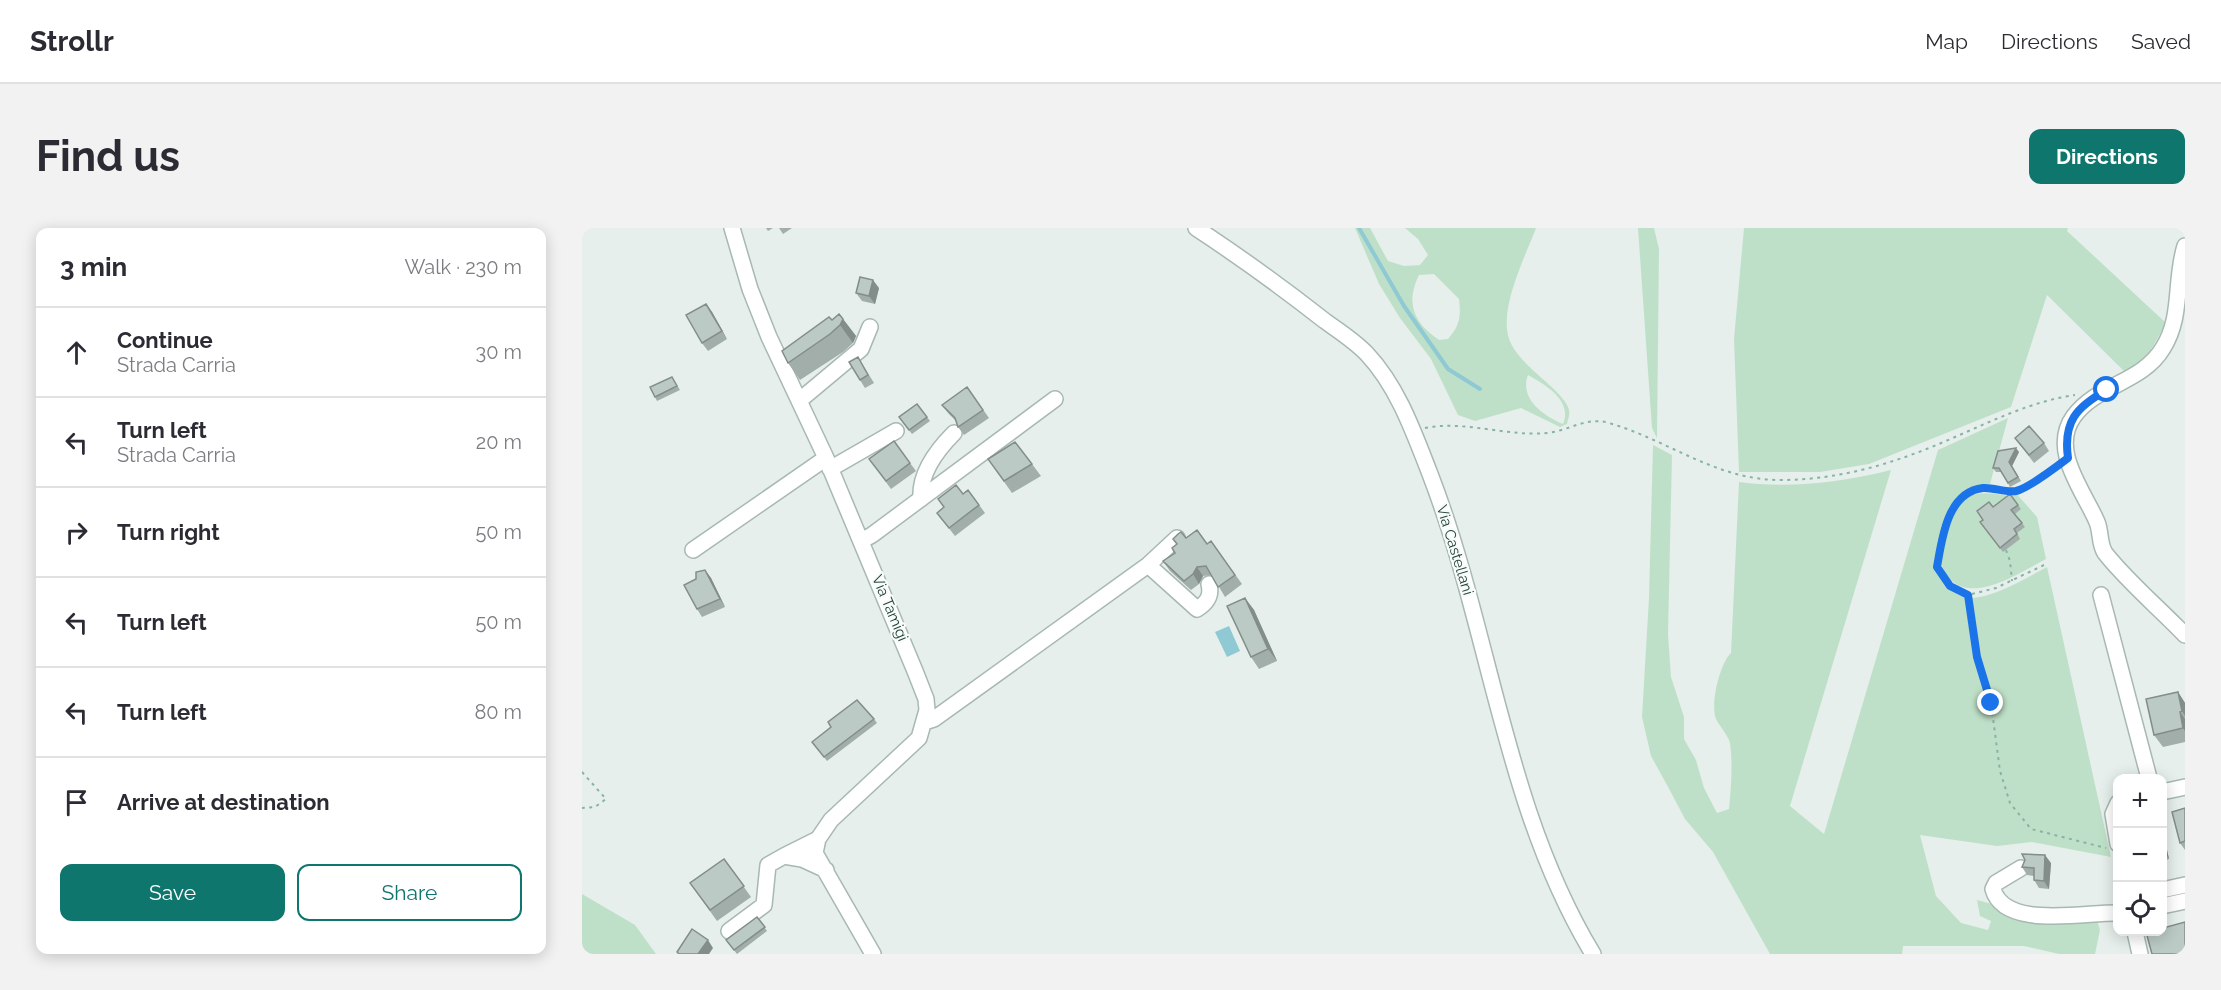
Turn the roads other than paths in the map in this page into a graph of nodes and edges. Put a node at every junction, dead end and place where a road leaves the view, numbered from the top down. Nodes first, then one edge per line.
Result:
1 (732, 228) edge
2 (1196, 228) edge
3 (2185, 246) edge
4 (870, 327) dead end
5 (1055, 399) dead end
6 (800, 400) junction
7 (896, 431) dead end
8 (954, 433) dead end
9 (828, 463) junction
10 (921, 499) junction
11 (1177, 538) edge
12 (861, 541) junction
13 (693, 550) dead end
14 (1148, 565) junction
15 (1209, 584) edge
16 (2101, 595) dead end
17 (2185, 634) edge
18 (925, 722) junction
19 (2148, 774) edge
20 (2185, 787) edge
21 (2167, 791) edge
22 (2113, 814) edge
23 (818, 839) junction
24 (2112, 846) edge
25 (784, 856) junction
26 (2021, 868) edge
27 (826, 870) junction
28 (2185, 885) edge
29 (2167, 889) edge
30 (2185, 901) edge
31 (2167, 905) edge
32 (2113, 913) edge
33 (729, 931) dead end
34 (2136, 936) edge
35 (873, 954) edge
36 (1593, 954) edge
37 (2140, 954) edge

1 - 6 street, Via Tamigi
2 - 36 street, Via Castellani
3 - 17 street
4 - 6 street
5 - 10 street
6 - 9 street, Via Tamigi
7 - 9 street
8 - 10 street
9 - 12 street, Via Tamigi
9 - 13 street
10 - 12 street
11 - 14 street
12 - 18 street, Via Tamigi
14 - 15 street
14 - 18 street
16 - 19 street
18 - 23 street
20 - 21 street
22 - 24 street
23 - 25 street
23 - 27 street
25 - 27 street
25 - 33 street
26 - 32 street
27 - 35 street
28 - 29 street
30 - 31 street
34 - 37 street

